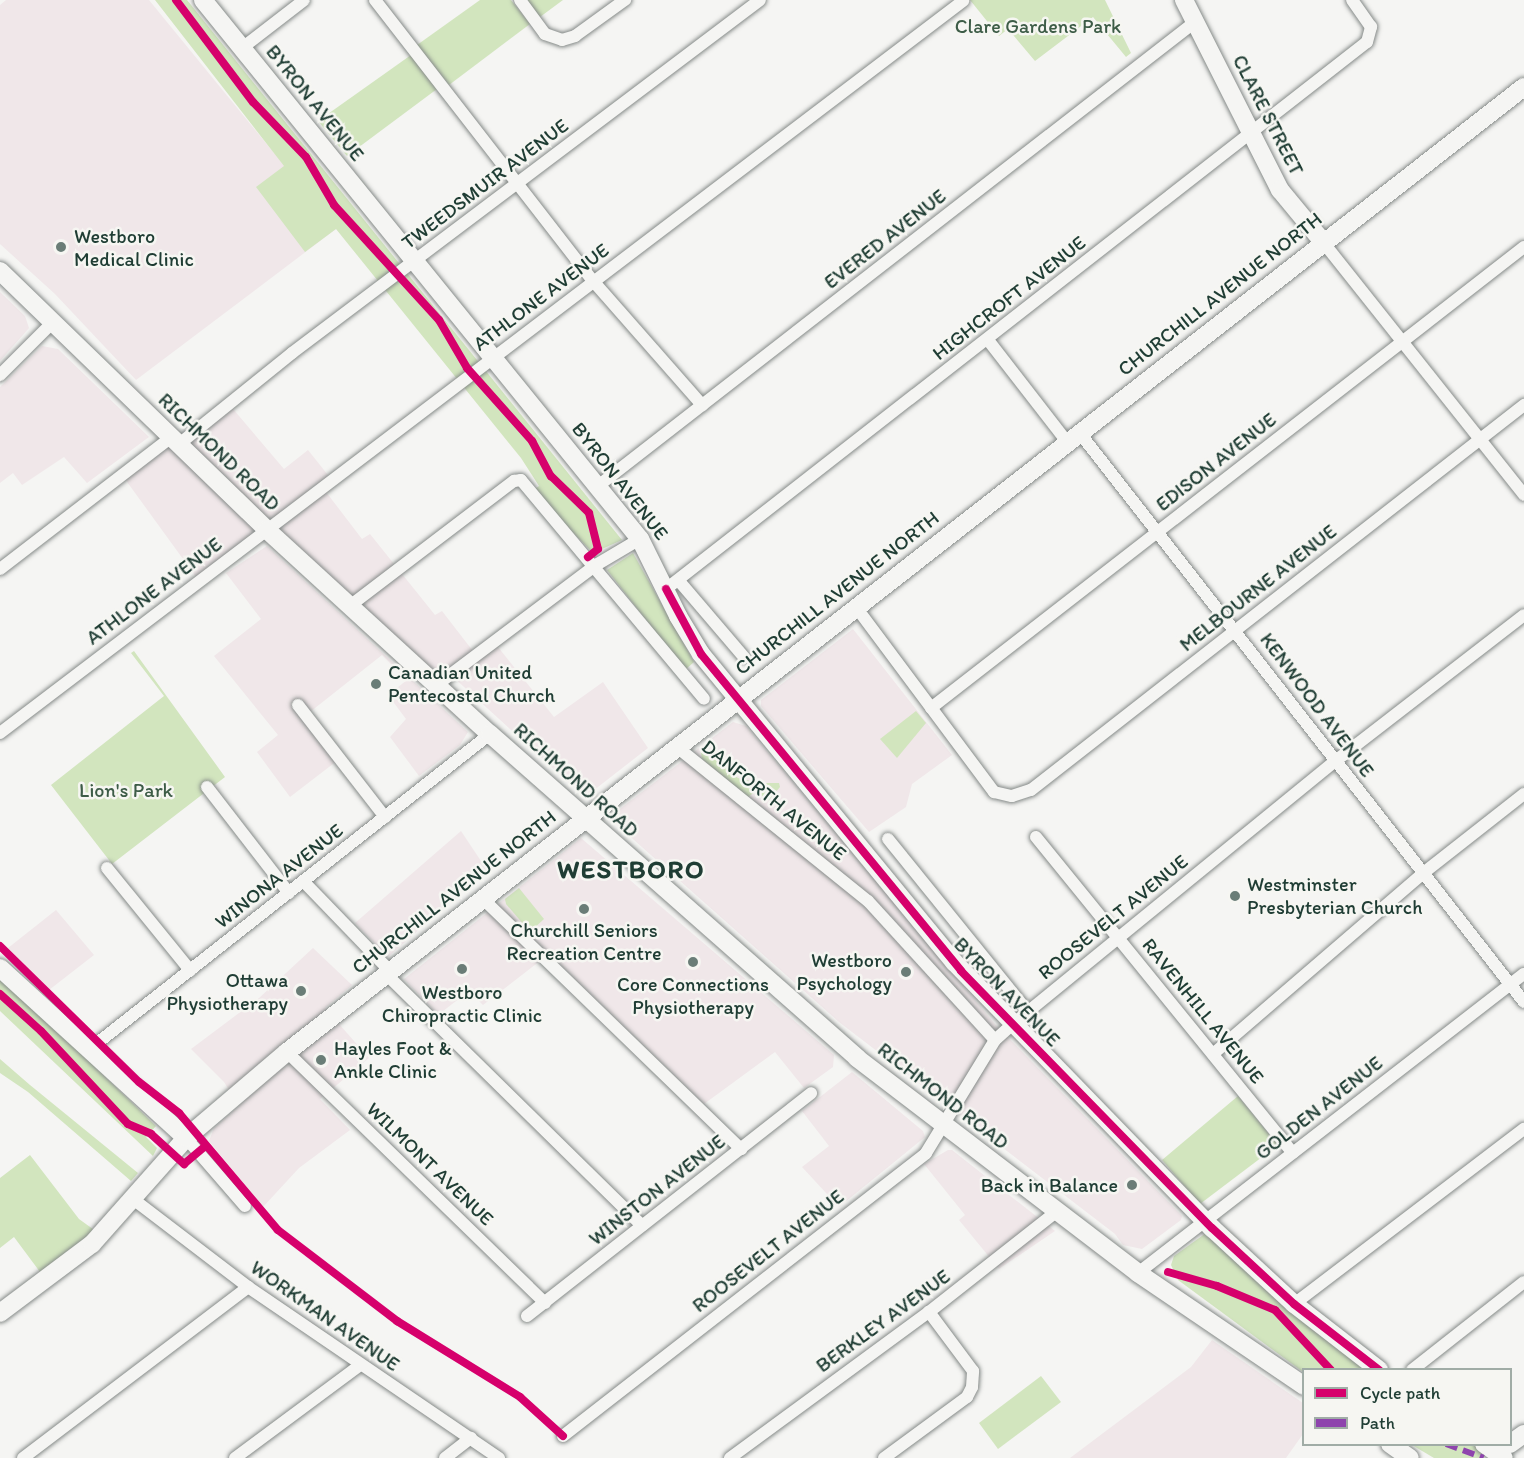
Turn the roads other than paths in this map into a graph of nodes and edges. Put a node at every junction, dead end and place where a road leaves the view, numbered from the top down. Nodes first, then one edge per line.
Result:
1 (203, 0) edge
2 (304, 0) edge
3 (375, 0) edge
4 (520, 0) edge
5 (625, 0) edge
6 (760, 0) edge
7 (1184, 0) edge
8 (1352, 0) edge
9 (963, 1) edge
10 (1195, 21) junction
11 (242, 48) junction
12 (1524, 87) edge
13 (1251, 134) junction
14 (518, 184) junction
15 (1323, 242) junction
16 (1524, 247) edge
17 (414, 261) junction
18 (0, 271) edge
19 (594, 282) junction
20 (54, 321) junction
21 (988, 340) junction
22 (1403, 341) junction
23 (492, 360) junction
24 (0, 375) edge
25 (702, 405) junction
26 (1524, 405) edge
27 (1073, 437) junction
28 (1480, 440) junction
29 (174, 441) junction
30 (598, 486) junction
31 (1524, 495) edge
32 (267, 530) junction
33 (1157, 532) junction
34 (640, 538) junction
35 (596, 565) junction
36 (0, 568) edge
37 (673, 585) junction
38 (351, 605) junction
39 (856, 607) junction
40 (1524, 615) edge
41 (1235, 631) junction
42 (744, 657) dead end
43 (438, 684) junction
44 (704, 699) dead end
45 (738, 699) junction
46 (298, 705) dead end
47 (931, 708) junction
48 (0, 734) edge
49 (490, 734) junction
50 (677, 747) junction
51 (1334, 762) junction
52 (207, 787) dead end
53 (1524, 794) edge
54 (585, 816) junction
55 (385, 817) junction
56 (1036, 837) dead end
57 (888, 839) dead end
58 (107, 868) dead end
59 (1422, 874) junction
60 (304, 882) junction
61 (290, 893) junction
62 (482, 898) junction
63 (1119, 938) junction
64 (0, 968) edge
65 (190, 970) junction
66 (388, 973) junction
67 (1524, 974) edge
68 (1510, 985) junction
69 (1524, 1002) edge
70 (1021, 1017) junction
71 (995, 1040) junction
72 (91, 1048) junction
73 (287, 1052) junction
74 (1213, 1054) junction
75 (811, 1094) dead end
76 (942, 1124) junction
77 (1524, 1129) edge
78 (186, 1138) junction
79 (741, 1149) junction
80 (1293, 1153) junction
81 (133, 1199) junction
82 (245, 1206) dead end
83 (1056, 1212) junction
84 (1205, 1221) junction
85 (642, 1226) junction
86 (1138, 1273) junction
87 (1524, 1282) edge
88 (248, 1287) junction
89 (545, 1303) junction
90 (1294, 1304) junction
91 (929, 1312) junction
92 (0, 1313) edge
93 (527, 1316) dead end
94 (360, 1365) junction
95 (1376, 1368) edge
96 (1415, 1368) edge
97 (1302, 1385) edge
98 (563, 1436) dead end
99 (471, 1438) junction
100 (1393, 1446) edge
101 (24, 1458) edge
102 (235, 1458) edge
103 (445, 1458) edge
104 (499, 1458) edge
105 (730, 1458) edge
106 (884, 1458) edge
107 (1410, 1458) edge

1 - 11 main road, BYRON AVENUE
2 - 11 street
3 - 14 street
4 - 5 street
6 - 14 street, TWEEDSMUIR AVENUE
7 - 10 main road, CLARE STREET
8 - 13 street, HIGHCROFT AVENUE
9 - 19 street, ATHLONE AVENUE
10 - 13 main road, CLARE STREET
10 - 25 street, EVERED AVENUE
11 - 17 main road, BYRON AVENUE
12 - 15 main road, CHURCHILL AVENUE NORTH
13 - 15 main road, CLARE STREET
13 - 21 street, HIGHCROFT AVENUE
14 - 17 street, TWEEDSMUIR AVENUE
14 - 19 street
15 - 22 street
15 - 27 main road, CHURCHILL AVENUE NORTH
16 - 22 street, EDISON AVENUE
17 - 23 main road, BYRON AVENUE
17 - 29 street, TWEEDSMUIR AVENUE
18 - 20 main road, RICHMOND ROAD
19 - 23 street, ATHLONE AVENUE
19 - 25 street
20 - 24 street
20 - 29 main road, RICHMOND ROAD
21 - 27 street, KENWOOD AVENUE
21 - 37 street, HIGHCROFT AVENUE
22 - 28 street
22 - 33 street, EDISON AVENUE
23 - 30 main road, BYRON AVENUE
23 - 32 street, ATHLONE AVENUE
25 - 30 street, EVERED AVENUE
26 - 28 street, MELBOURNE AVENUE
27 - 33 street, KENWOOD AVENUE
27 - 39 main road, CHURCHILL AVENUE NORTH
28 - 31 street
28 - 41 street, MELBOURNE AVENUE
29 - 32 main road, RICHMOND ROAD
29 - 36 street, TWEEDSMUIR AVENUE
30 - 34 main road, BYRON AVENUE
32 - 38 main road, RICHMOND ROAD
32 - 48 street, ATHLONE AVENUE
33 - 41 street, KENWOOD AVENUE
33 - 47 street, EDISON AVENUE
34 - 35 street
34 - 37 main road, BYRON AVENUE
35 - 38 street
35 - 43 street
35 - 44 street
37 - 42 street
37 - 45 main road, BYRON AVENUE
38 - 43 main road, RICHMOND ROAD
39 - 45 main road, CHURCHILL AVENUE NORTH
39 - 47 street
40 - 51 street, ROOSEVELT AVENUE
41 - 47 street, MELBOURNE AVENUE
41 - 51 street, KENWOOD AVENUE
43 - 49 main road, RICHMOND ROAD
45 - 50 main road, CHURCHILL AVENUE NORTH
45 - 70 main road, BYRON AVENUE
46 - 55 street
49 - 54 main road, RICHMOND ROAD
49 - 55 street, WINONA AVENUE
50 - 54 main road, CHURCHILL AVENUE NORTH
50 - 71 street, DANFORTH AVENUE
51 - 59 street, KENWOOD AVENUE
51 - 63 street, ROOSEVELT AVENUE
52 - 61 street
53 - 59 street
54 - 62 main road, CHURCHILL AVENUE NORTH
54 - 76 main road, RICHMOND ROAD
55 - 60 street, WINONA AVENUE
56 - 63 street, RAVENHILL AVENUE
57 - 70 street
58 - 65 street
59 - 68 street, KENWOOD AVENUE
59 - 74 street
60 - 61 street, WINONA AVENUE
60 - 66 street
61 - 65 street, WINONA AVENUE
62 - 66 main road, CHURCHILL AVENUE NORTH
62 - 79 street
63 - 70 street, ROOSEVELT AVENUE
63 - 74 street, RAVENHILL AVENUE
64 - 72 main road
65 - 72 street, WINONA AVENUE
66 - 73 main road, CHURCHILL AVENUE NORTH
66 - 85 street
67 - 68 street, GOLDEN AVENUE
68 - 69 street, KENWOOD AVENUE
68 - 80 street, GOLDEN AVENUE
70 - 71 street, ROOSEVELT AVENUE
70 - 84 main road, BYRON AVENUE
71 - 76 street, ROOSEVELT AVENUE
72 - 78 main road
73 - 78 main road, CHURCHILL AVENUE NORTH
73 - 89 street, WILMONT AVENUE
74 - 80 street, RAVENHILL AVENUE
75 - 79 street, WINSTON AVENUE
76 - 83 main road, RICHMOND ROAD
76 - 98 street, ROOSEVELT AVENUE
77 - 90 street
78 - 81 main road, CHURCHILL AVENUE NORTH
78 - 82 street
79 - 85 street, WINSTON AVENUE
80 - 84 street, GOLDEN AVENUE
81 - 88 street, WORKMAN AVENUE
81 - 92 main road, CHURCHILL AVENUE NORTH
83 - 86 main road, RICHMOND ROAD
83 - 91 street, BERKLEY AVENUE
84 - 86 street, GOLDEN AVENUE
84 - 90 main road, BYRON AVENUE
85 - 89 street, WINSTON AVENUE
86 - 97 main road, RICHMOND ROAD
87 - 96 street
88 - 94 street, WORKMAN AVENUE
88 - 101 street
89 - 93 street, WINSTON AVENUE
90 - 95 main road, BYRON AVENUE
91 - 105 street, BERKLEY AVENUE
91 - 106 street
94 - 99 street, WORKMAN AVENUE
94 - 102 street
99 - 103 street
99 - 104 street, WORKMAN AVENUE
100 - 107 main road

